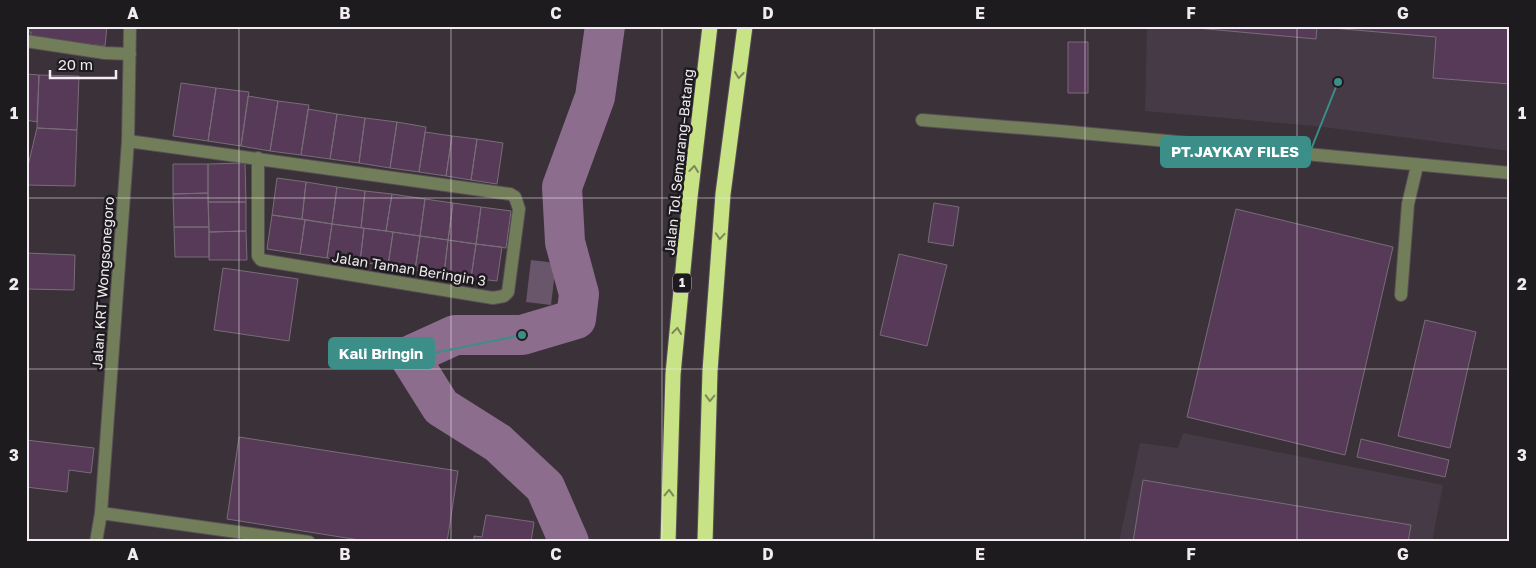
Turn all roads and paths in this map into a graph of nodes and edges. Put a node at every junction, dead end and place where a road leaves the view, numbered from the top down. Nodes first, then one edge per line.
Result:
1 (130, 26) edge
2 (710, 26) edge
3 (745, 26) edge
4 (26, 41) edge
5 (130, 54) junction
6 (922, 120) dead end
7 (128, 141) junction
8 (258, 158) junction
9 (1417, 166) junction
10 (1510, 173) edge
11 (1401, 296) dead end
12 (101, 513) junction
13 (96, 542) edge
14 (309, 542) edge
15 (668, 542) edge
16 (705, 542) edge

1 - 5 street, Jalan KRT Wongsonegoro
15 -> 2 highway, Jalan Tol Semarang–Batang / 1
3 -> 16 highway
4 - 5 street
5 - 7 street, Jalan KRT Wongsonegoro
6 - 9 street
7 - 8 street, Jalan Taman Beringin 3
7 - 12 street, Jalan KRT Wongsonegoro
8 - 8 street, Jalan Taman Beringin 3
9 - 10 street
9 - 11 street
12 - 13 street, Jalan KRT Wongsonegoro
12 - 14 street

